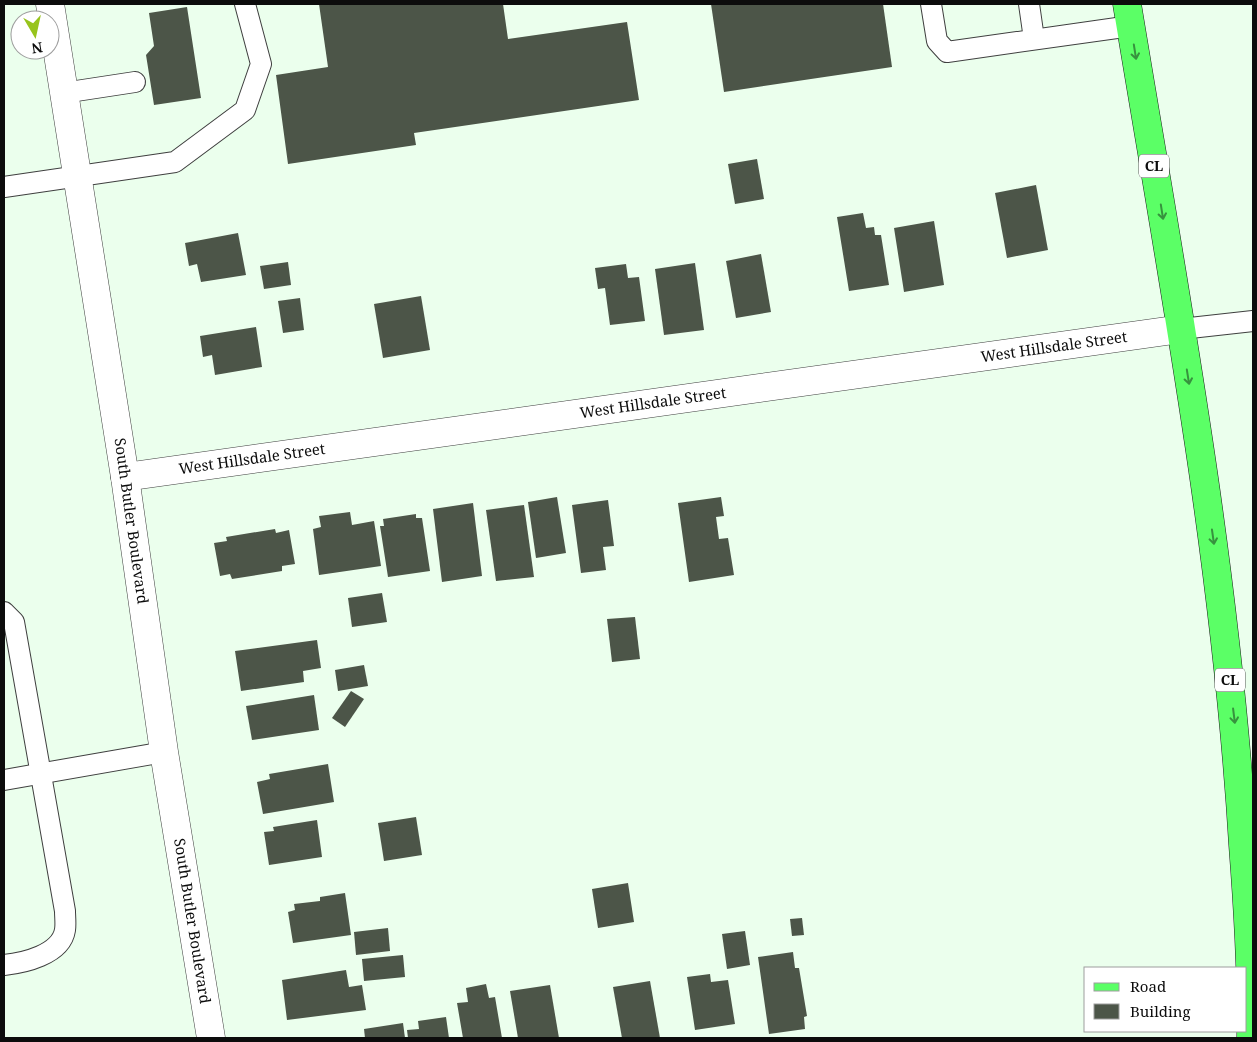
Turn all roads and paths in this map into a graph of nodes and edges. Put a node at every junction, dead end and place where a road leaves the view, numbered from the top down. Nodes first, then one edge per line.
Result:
1 (50, 4) edge
2 (245, 4) edge
3 (931, 4) edge
4 (1029, 4) edge
5 (1129, 15) edge
6 (1034, 40) junction
7 (135, 82) dead end
8 (63, 92) junction
9 (76, 176) junction
10 (4, 187) edge
11 (1253, 321) edge
12 (1181, 329) junction
13 (125, 477) junction
14 (4, 612) edge
15 (164, 752) junction
16 (41, 773) junction
17 (4, 780) edge
18 (4, 965) edge
19 (1252, 1036) edge
20 (211, 1038) edge

1 - 8 street, South Butler Boulevard
2 - 9 lane
3 - 6 lane
4 - 6 lane
5 - 6 lane
5 -> 12 main road, CL
7 - 8 lane
8 - 9 street, South Butler Boulevard
9 - 10 lane
9 - 13 street, South Butler Boulevard
11 - 12 lane
12 - 13 street, West Hillsdale Street
12 -> 19 main road, CL
13 - 15 street, South Butler Boulevard
14 - 16 lane
15 - 16 lane
15 - 20 street, South Butler Boulevard
16 - 17 lane
16 - 18 lane

